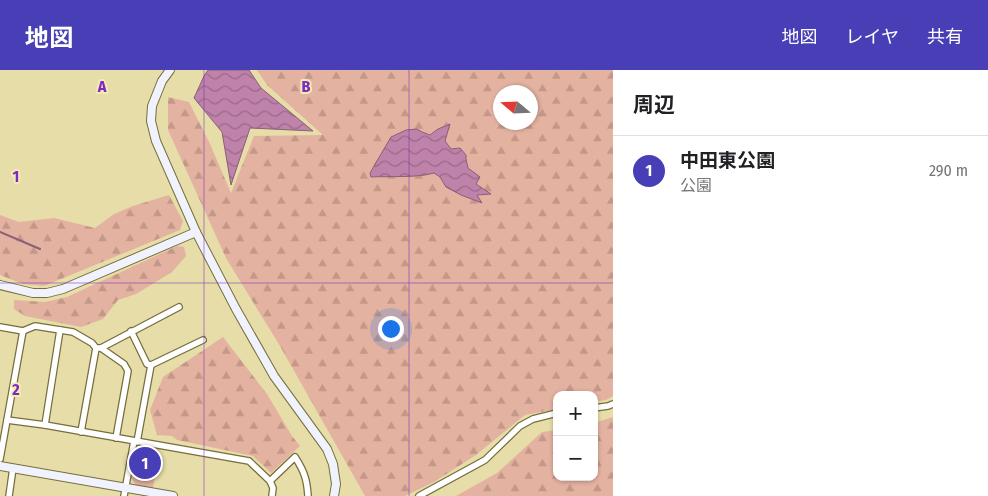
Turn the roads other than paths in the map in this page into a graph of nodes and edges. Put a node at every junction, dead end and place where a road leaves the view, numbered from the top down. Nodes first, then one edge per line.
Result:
1 (170, 70) edge
2 (196, 232) junction
3 (0, 285) edge
4 (179, 307) dead end
5 (0, 327) edge
6 (60, 330) junction
7 (22, 331) junction
8 (131, 331) junction
9 (203, 340) dead end
10 (98, 348) junction
11 (150, 366) junction
12 (613, 404) edge
13 (598, 407) edge
14 (553, 414) edge
15 (7, 420) junction
16 (45, 425) junction
17 (81, 432) junction
18 (116, 438) junction
19 (136, 442) junction
20 (0, 459) edge
21 (0, 466) edge
22 (13, 468) junction
23 (270, 481) junction
24 (125, 492) edge
25 (160, 495) edge
26 (9, 496) edge
27 (173, 496) edge
28 (272, 496) edge
29 (308, 496) edge
30 (334, 496) edge
31 (420, 496) edge

1 - 2 street
2 - 3 street
2 - 30 street
4 - 8 street
5 - 7 street
6 - 7 street
6 - 10 street
6 - 16 street
7 - 15 street
8 - 10 street
8 - 11 street
9 - 11 street
10 - 17 street
10 - 18 street
11 - 19 street
12 - 13 street
14 - 31 street
15 - 16 street
15 - 20 street
16 - 17 street
17 - 18 street
18 - 19 street
19 - 23 street
19 - 24 street
21 - 22 street
22 - 24 street
22 - 26 street
23 - 28 street
23 - 29 street
24 - 25 street
25 - 27 street

